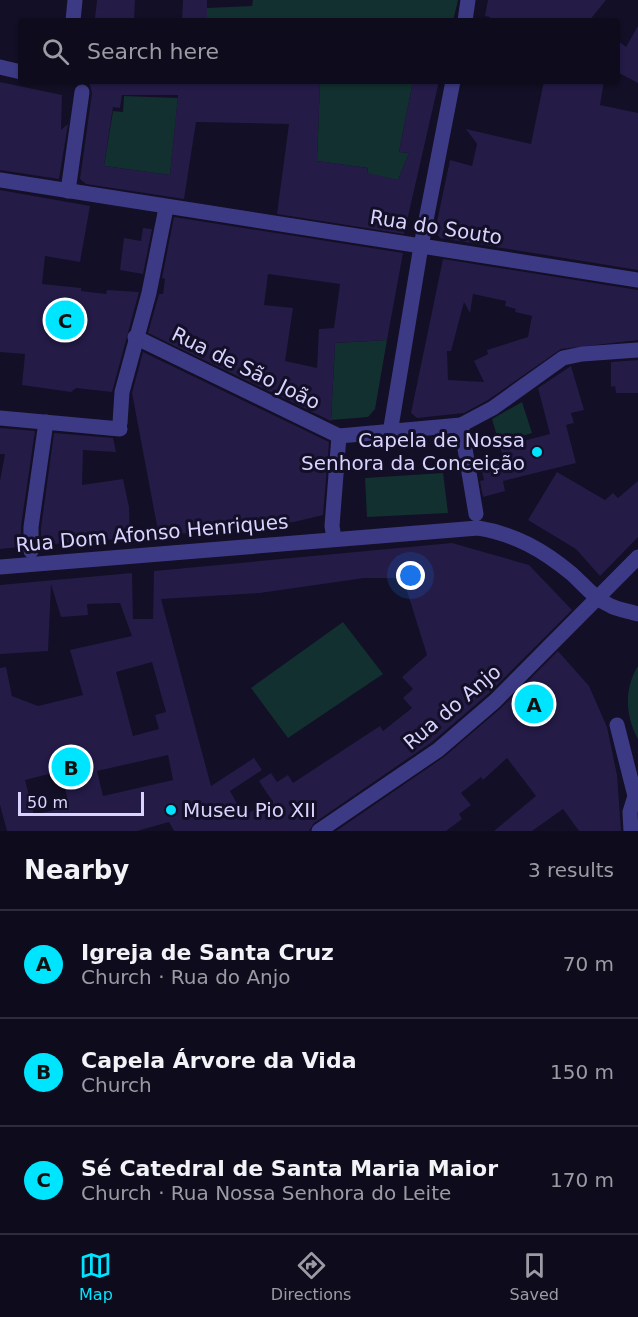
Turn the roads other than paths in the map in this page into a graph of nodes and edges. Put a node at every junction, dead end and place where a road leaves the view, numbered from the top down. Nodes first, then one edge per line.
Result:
1 (75, 0) edge
2 (468, 0) edge
3 (73, 18) edge
4 (465, 18) edge
5 (0, 67) edge
6 (18, 71) edge
7 (452, 84) edge
8 (82, 93) dead end
9 (0, 180) edge
10 (68, 190) junction
11 (166, 208) junction
12 (421, 246) junction
13 (638, 280) edge
14 (135, 337) junction
15 (638, 350) edge
16 (0, 418) edge
17 (46, 422) junction
18 (456, 426) junction
19 (390, 433) junction
20 (344, 436) junction
21 (476, 514) dead end
22 (334, 538) junction
23 (31, 551) dead end
24 (638, 557) edge
25 (0, 567) edge
26 (597, 598) junction
27 (638, 614) edge
28 (617, 725) dead end
29 (636, 796) edge
30 (319, 831) edge
31 (631, 831) edge

1 - 3 street
2 - 4 street
5 - 6 street
7 - 12 street
8 - 10 street
9 - 10 street, Rua do Souto
10 - 11 street, Rua do Souto
11 - 12 street, Rua do Souto
11 - 14 street
12 - 13 street, Rua do Souto
12 - 19 street
14 - 17 street
14 - 20 street, Rua de São João
15 - 18 street
16 - 17 street
17 - 23 street
18 - 19 street
18 - 21 street
19 - 20 street
20 - 22 street
22 - 25 street, Rua Dom Afonso Henriques
22 - 26 street, Rua Dom Afonso Henriques
24 - 26 street, Rua do Anjo
26 - 27 street, Rua Dom Afonso Henriques
26 - 30 street, Rua do Anjo
28 - 29 street
29 - 31 street

